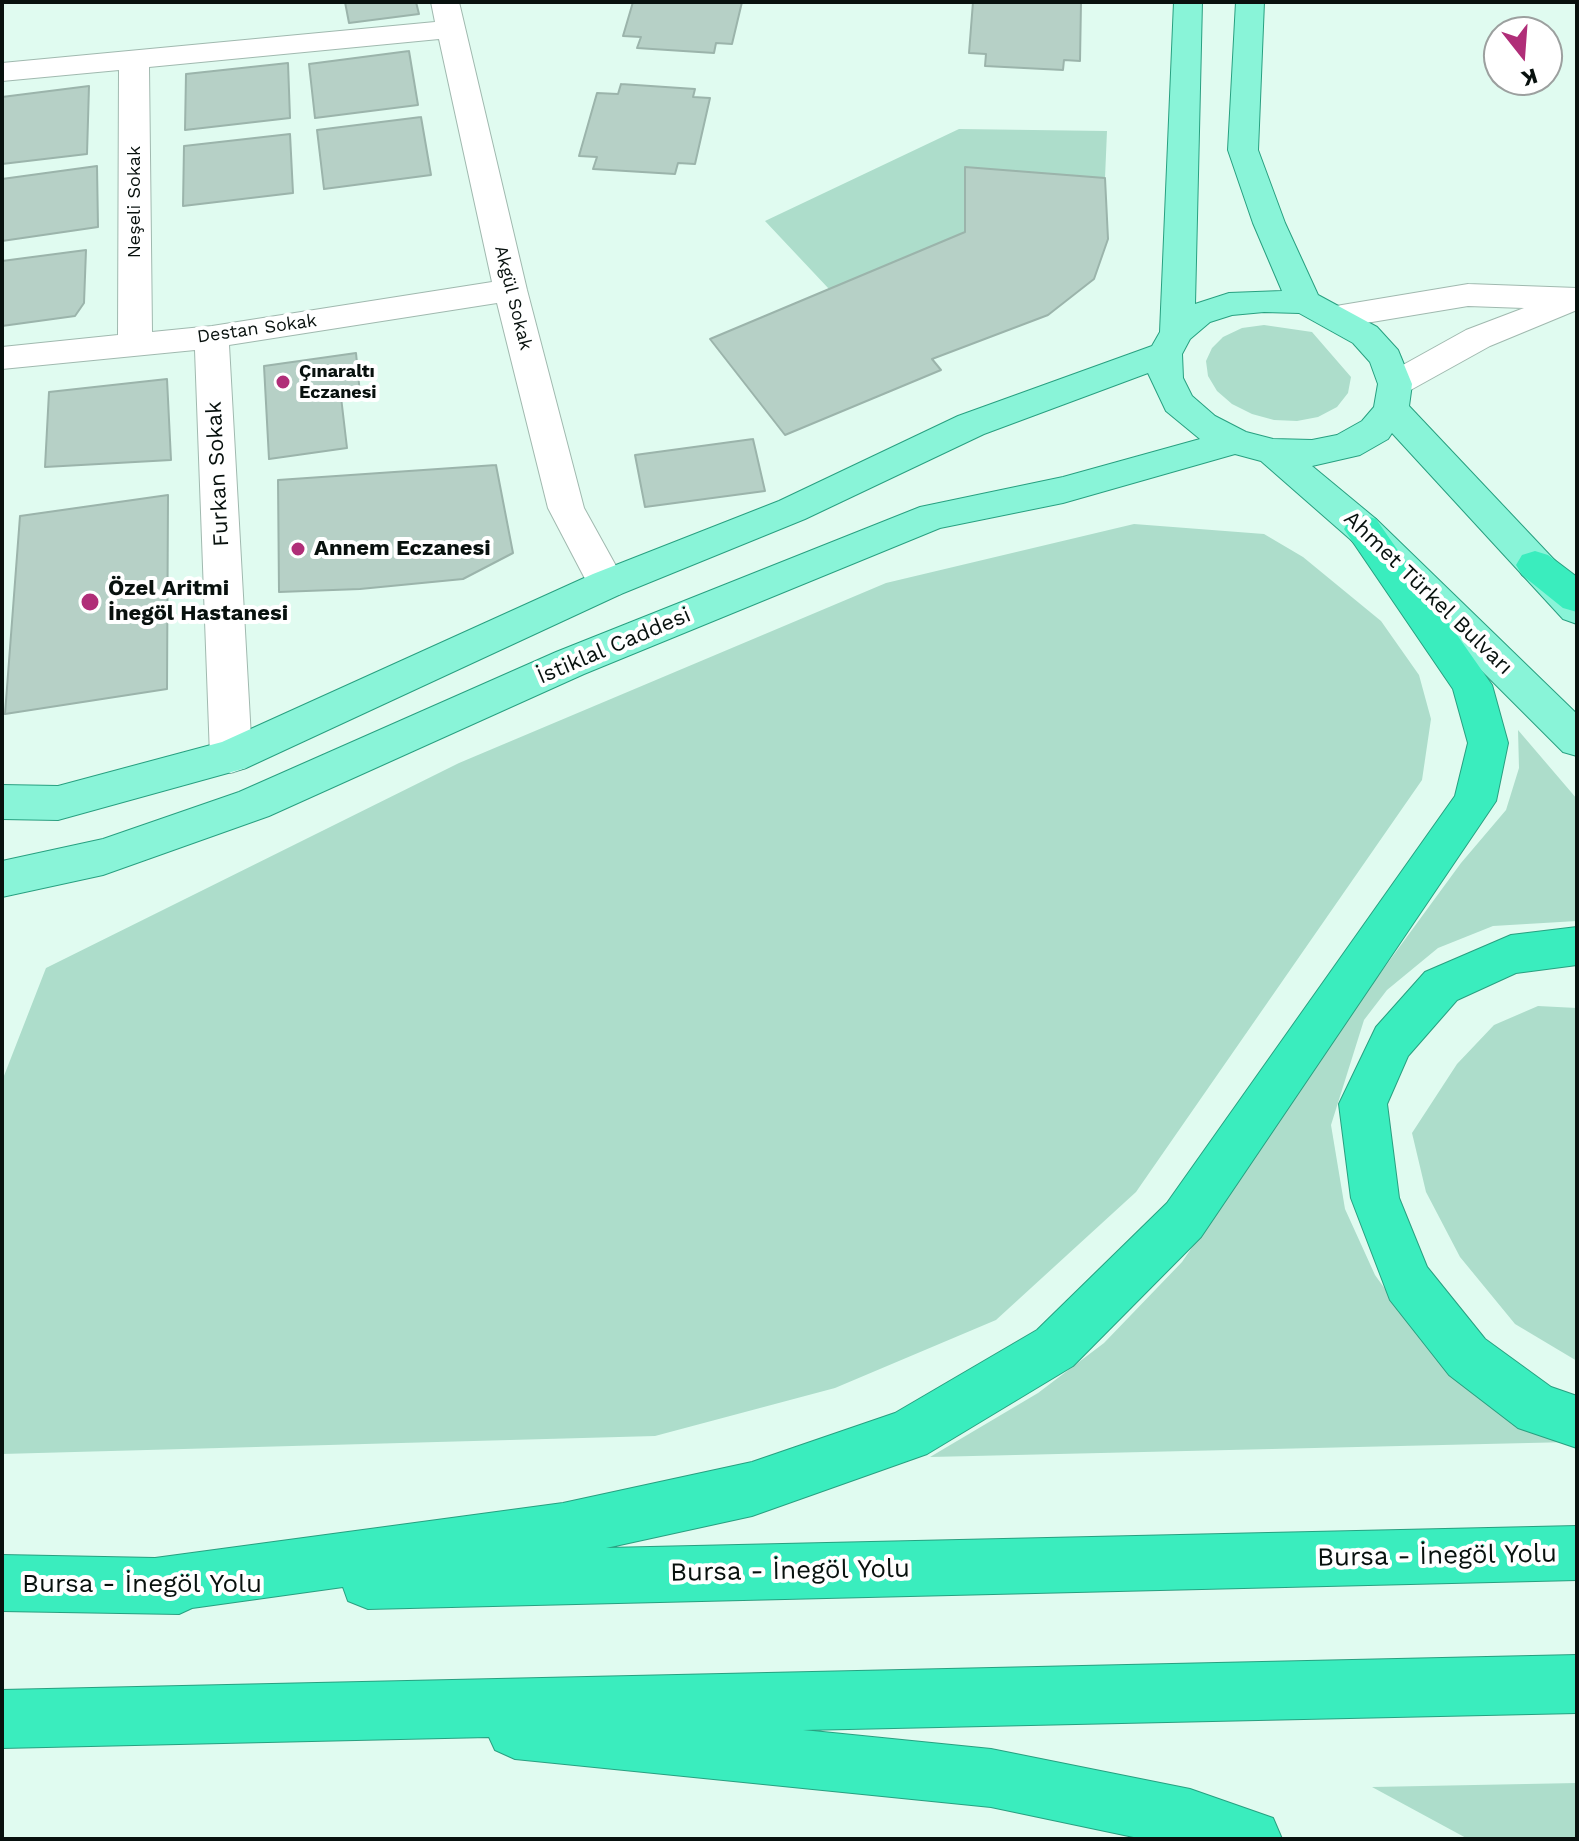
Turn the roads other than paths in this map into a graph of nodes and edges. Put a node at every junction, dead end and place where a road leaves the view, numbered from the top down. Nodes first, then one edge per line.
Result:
1 (1188, 2) edge
2 (1250, 2) edge
3 (447, 16) edge
4 (134, 59) junction
5 (2, 72) edge
6 (510, 290) junction
7 (1577, 300) edge
8 (1304, 302) junction
9 (1336, 317) junction
10 (212, 337) junction
11 (1171, 343) junction
12 (135, 344) junction
13 (2, 358) edge
14 (1393, 396) junction
15 (1235, 442) junction
16 (1273, 452) junction
17 (1363, 529) junction
18 (1535, 565) junction
19 (607, 584) junction
20 (1577, 598) edge
21 (1577, 609) edge
22 (1577, 740) edge
23 (231, 756) junction
24 (2, 802) edge
25 (2, 879) edge
26 (1577, 946) edge
27 (1577, 1422) edge
28 (1577, 1553) edge
29 (2, 1583) edge
30 (152, 1586) junction
31 (1577, 1684) edge
32 (322, 1711) junction
33 (2, 1719) edge
34 (1252, 1839) edge

1 - 11 main road
2 - 8 main road
3 - 4 street
3 - 6 street, Akgül Sokak
4 - 5 street
4 - 12 street, Neşeli Sokak
6 - 10 street, Destan Sokak
6 - 19 street, Akgül Sokak
7 - 9 street
7 - 14 street
8 - 9 main road
8 - 11 main road
9 - 14 main road
10 - 12 street, Destan Sokak
10 - 23 street, Furkan Sokak
11 - 15 main road
11 - 19 main road
12 - 13 street, Destan Sokak
14 - 16 main road
14 - 18 main road
15 - 16 main road
15 - 25 main road, İstiklal Caddesi
16 - 17 main road, Ahmet Türkel Bulvarı
17 - 22 main road, Ahmet Türkel Bulvarı
17 - 30 highway
18 - 20 highway
18 - 21 main road
19 - 23 main road
23 - 24 main road
26 - 27 highway
28 - 30 highway, Bursa - İnegöl Yolu
29 - 30 highway, Bursa - İnegöl Yolu
31 - 32 highway
32 - 33 highway
32 - 34 highway

